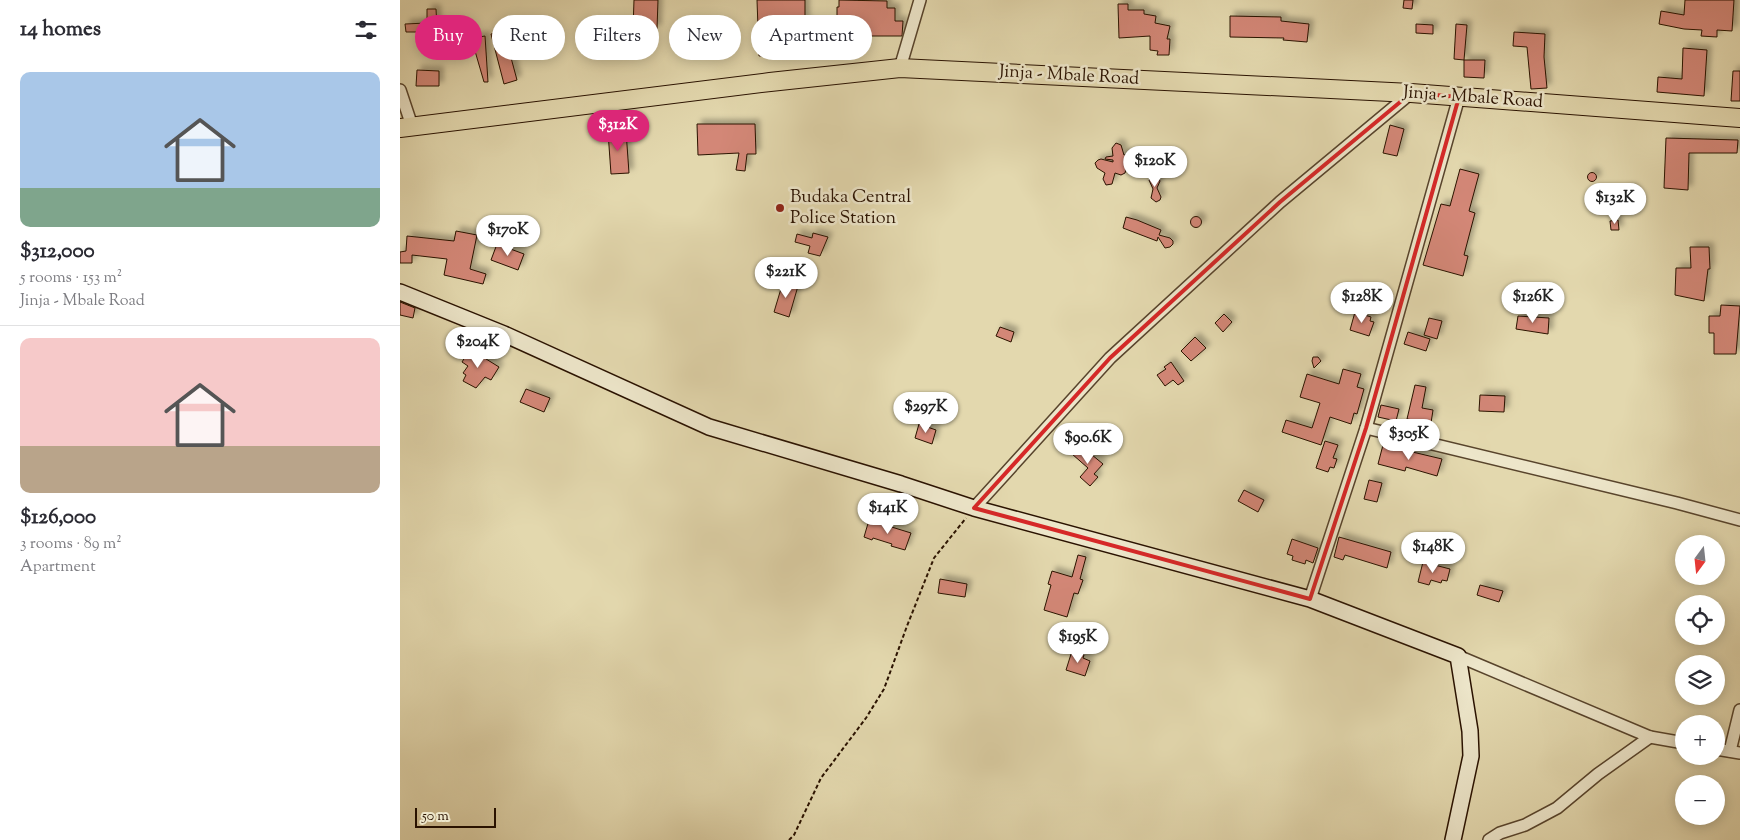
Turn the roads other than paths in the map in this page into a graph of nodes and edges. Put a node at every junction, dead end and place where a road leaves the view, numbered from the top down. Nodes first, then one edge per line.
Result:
1 (920, 0) edge
2 (900, 68) junction
3 (400, 90) edge
4 (1411, 93) junction
5 (1459, 97) junction
6 (1740, 118) edge
7 (406, 127) edge
8 (400, 292) edge
9 (1366, 428) junction
10 (974, 508) junction
11 (1740, 520) edge
12 (1310, 599) junction
13 (1458, 656) junction
14 (1740, 710) edge
15 (1650, 737) junction
16 (1675, 741) edge
17 (1735, 752) edge
18 (1453, 840) edge
19 (1489, 840) edge

1 - 2 street
2 - 4 main road, Jinja - Mbale Road
2 - 7 main road, Jinja - Mbale Road
3 - 7 street
4 - 5 main road, Jinja - Mbale Road
4 - 10 street
5 - 6 main road, Jinja - Mbale Road
5 - 9 street
8 - 10 street
9 - 11 street
9 - 12 street
10 - 12 street
12 - 13 street
13 - 15 street
13 - 18 street
14 - 17 street
15 - 16 street
15 - 19 street

